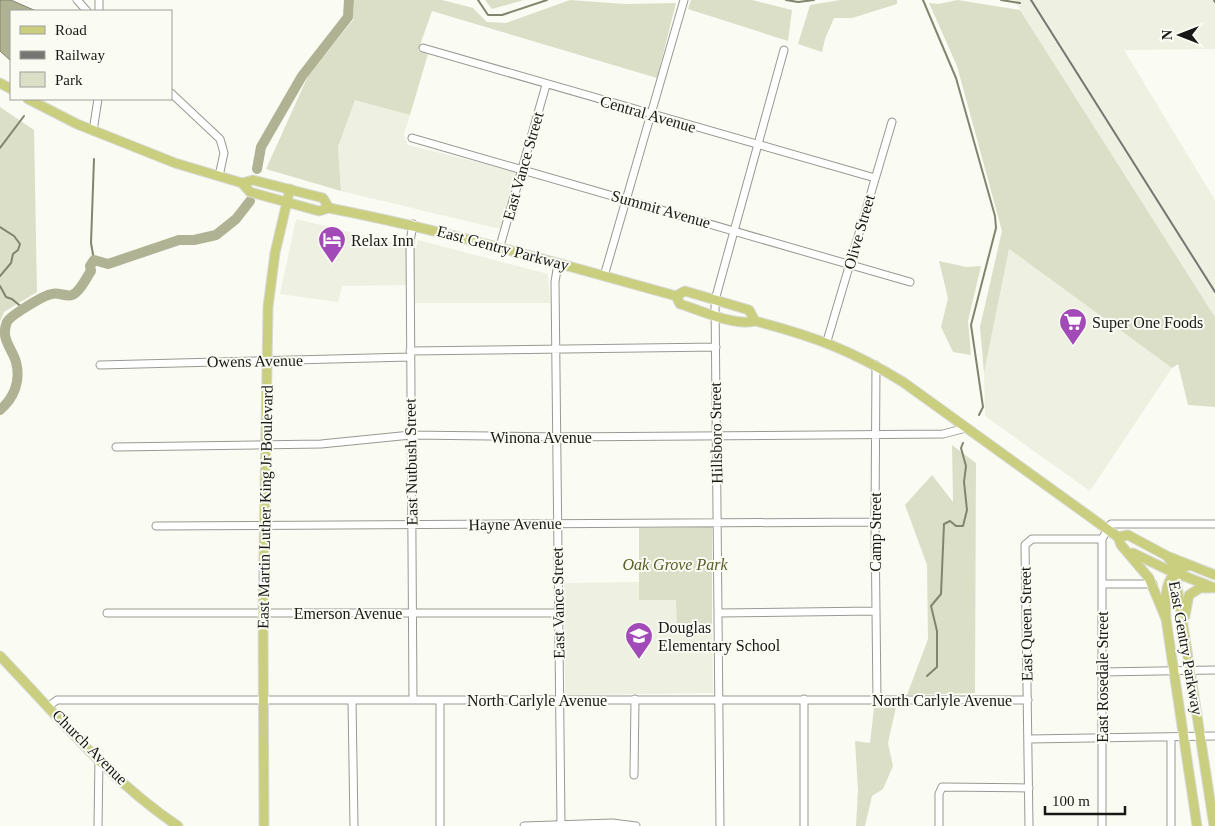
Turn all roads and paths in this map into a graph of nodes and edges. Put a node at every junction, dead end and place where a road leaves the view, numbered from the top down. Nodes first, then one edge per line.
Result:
1 (77, 0) edge
2 (684, 0) edge
3 (86, 10) edge
4 (423, 48) dead end
5 (784, 50) dead end
6 (546, 85) junction
7 (172, 94) edge
8 (30, 100) edge
9 (98, 100) edge
10 (652, 115) junction
11 (892, 122) dead end
12 (93, 131) junction
13 (412, 138) dead end
14 (756, 145) junction
15 (522, 170) junction
16 (219, 176) junction
17 (875, 178) junction
18 (242, 183) junction
19 (290, 189) junction
20 (628, 200) junction
21 (286, 202) junction
22 (329, 208) junction
23 (413, 224) junction
24 (733, 230) junction
25 (500, 246) junction
26 (558, 263) junction
27 (850, 264) junction
28 (604, 276) junction
29 (910, 282) dead end
30 (676, 296) junction
31 (714, 300) junction
32 (716, 315) junction
33 (755, 321) junction
34 (827, 341) junction
35 (716, 347) junction
36 (556, 349) junction
37 (410, 354) junction
38 (267, 360) junction
39 (100, 365) dead end
40 (876, 365) junction
41 (966, 428) junction
42 (875, 435) junction
43 (411, 436) junction
44 (716, 436) junction
45 (558, 437) junction
46 (266, 444) junction
47 (116, 447) dead end
48 (874, 522) junction
49 (717, 523) junction
50 (557, 524) junction
51 (1215, 524) edge
52 (412, 525) junction
53 (156, 526) dead end
54 (265, 526) junction
55 (1108, 530) junction
56 (1118, 537) junction
57 (1102, 538) junction
58 (1126, 549) junction
59 (1166, 556) junction
60 (1190, 565) junction
61 (1175, 573) junction
62 (1215, 575) edge
63 (1102, 584) junction
64 (1153, 584) junction
65 (1215, 588) edge
66 (876, 611) junction
67 (718, 612) junction
68 (107, 613) dead end
69 (263, 613) junction
70 (412, 613) junction
71 (558, 613) junction
72 (1166, 619) junction
73 (1184, 628) junction
74 (3, 659) edge
75 (1174, 670) junction
76 (1191, 670) junction
77 (1215, 670) edge
78 (1102, 672) junction
79 (635, 699) junction
80 (804, 699) junction
81 (352, 700) junction
82 (413, 700) junction
83 (440, 700) junction
84 (560, 700) junction
85 (718, 700) junction
86 (878, 700) junction
87 (1028, 700) junction
88 (264, 701) junction
89 (49, 706) junction
90 (1201, 736) junction
91 (1215, 736) edge
92 (1170, 737) junction
93 (1184, 737) junction
94 (1103, 738) junction
95 (1029, 739) junction
96 (99, 758) junction
97 (634, 775) dead end
98 (1029, 788) junction
99 (561, 824) junction
100 (612, 825) edge
101 (98, 826) edge
102 (178, 826) edge
103 (264, 826) edge
104 (354, 826) edge
105 (440, 826) edge
106 (524, 826) edge
107 (636, 826) edge
108 (720, 826) edge
109 (804, 826) edge
110 (939, 826) edge
111 (1029, 826) edge
112 (1102, 826) edge
113 (1171, 826) edge
114 (1197, 826) edge
115 (1214, 826) edge

1 - 3 street
2 - 10 street
4 - 6 street, Central Avenue
5 - 14 street, Hillsboro Street
6 - 10 street, Central Avenue
6 - 15 street, East Vance Street
7 - 16 street
8 - 12 main road, East Gentry Parkway
9 - 12 street
10 - 14 street, Central Avenue
10 - 20 street
11 - 17 street, Olive Street
12 - 16 main road, East Gentry Parkway
13 - 15 street, Summit Avenue
14 - 17 street, Central Avenue
14 - 24 street, Hillsboro Street
15 - 20 street, Summit Avenue
15 - 25 street, East Vance Street
16 - 18 main road, East Gentry Parkway
17 - 27 street, Olive Street
18 - 19 main road, East Gentry Parkway
18 - 21 main road, East Gentry Parkway
19 - 21 main road, East Martin Luther King Jr Boulevard
19 - 22 main road, East Gentry Parkway
20 - 24 street, Summit Avenue
20 - 28 street
21 - 22 main road, East Gentry Parkway
21 - 38 main road, East Martin Luther King Jr Boulevard
22 - 23 main road, East Gentry Parkway
23 - 25 main road, East Gentry Parkway
23 - 37 street, East Nutbush Street
24 - 27 street, Summit Avenue
24 - 31 street, Hillsboro Street
25 - 26 main road, East Gentry Parkway
26 - 28 main road, East Gentry Parkway
26 - 36 street, East Vance Street
27 - 29 street, Summit Avenue
27 - 34 street, Olive Street
28 - 30 main road, East Gentry Parkway
30 - 31 main road, East Gentry Parkway
30 - 32 main road, East Gentry Parkway
31 - 32 street, Hillsboro Street
31 - 33 main road, East Gentry Parkway
32 - 33 main road, East Gentry Parkway
32 - 35 street, Hillsboro Street
33 - 34 main road, East Gentry Parkway
34 - 40 main road, East Gentry Parkway
35 - 36 street, Owens Avenue
35 - 44 street, Hillsboro Street
36 - 37 street, Owens Avenue
36 - 45 street, East Vance Street
37 - 38 street, Owens Avenue
37 - 43 street, East Nutbush Street
38 - 39 street, Owens Avenue
38 - 46 main road, East Martin Luther King Jr Boulevard
40 - 41 main road, East Gentry Parkway
40 - 42 street, Camp Street
41 - 42 street, Winona Avenue
41 - 55 main road, East Gentry Parkway
42 - 44 street, Winona Avenue
42 - 48 street, Camp Street
43 - 45 street, Winona Avenue
43 - 46 street, Winona Avenue
43 - 52 street, East Nutbush Street
44 - 45 street, Winona Avenue
44 - 49 street, Hillsboro Street
45 - 50 street, East Vance Street
46 - 47 street, Winona Avenue
46 - 54 main road, East Martin Luther King Jr Boulevard
48 - 49 street, Hayne Avenue
48 - 66 street, Camp Street
49 - 50 street, Hayne Avenue
49 - 67 street, Hillsboro Street
50 - 52 street, Hayne Avenue
50 - 71 street, East Vance Street
51 - 55 street
52 - 54 street, Hayne Avenue
52 - 70 street, East Nutbush Street
53 - 54 street, Hayne Avenue
54 - 69 main road, East Martin Luther King Jr Boulevard
55 - 56 main road, East Gentry Parkway
55 - 57 street
56 - 58 main road, East Gentry Parkway
56 - 59 main road, East Gentry Parkway
57 - 63 street, East Rosedale Street
57 - 87 street, East Queen Street
58 - 61 main road
58 - 64 main road, East Gentry Parkway
59 - 60 main road, East Gentry Parkway
59 - 61 main road
60 - 61 main road
60 - 62 main road, East Gentry Parkway
61 - 65 main road
61 - 72 main road, East Gentry Parkway
61 - 73 main road, East Gentry Parkway
63 - 64 street
63 - 78 street, East Rosedale Street
64 - 72 main road, East Gentry Parkway
65 - 73 main road
66 - 67 street
66 - 86 street, Camp Street
67 - 85 street, Hillsboro Street
68 - 69 street, Emerson Avenue
69 - 70 street, Emerson Avenue
69 - 88 main road, East Martin Luther King Jr Boulevard
70 - 71 street, Emerson Avenue
70 - 82 street, East Nutbush Street
71 - 84 street, East Vance Street
72 - 75 main road, East Gentry Parkway
73 - 76 main road, East Gentry Parkway
74 - 89 main road, Church Avenue
75 - 76 street
75 - 78 street
75 - 93 main road, East Gentry Parkway
76 - 77 street
76 - 90 main road, East Gentry Parkway
78 - 94 street, East Rosedale Street
79 - 84 street, North Carlyle Avenue
79 - 85 street, North Carlyle Avenue
79 - 97 street
80 - 85 street, North Carlyle Avenue
80 - 86 street, North Carlyle Avenue
80 - 109 street
81 - 82 street, North Carlyle Avenue
81 - 88 street, North Carlyle Avenue
81 - 104 street
82 - 83 street, North Carlyle Avenue
83 - 84 street, North Carlyle Avenue
83 - 105 street
84 - 99 street, East Vance Street
85 - 108 street, Hillsboro Street
86 - 87 street, North Carlyle Avenue
87 - 95 street, East Queen Street
88 - 89 street, North Carlyle Avenue
88 - 103 main road, East Martin Luther King Jr Boulevard
89 - 96 main road, Church Avenue
90 - 91 street
90 - 93 street
90 - 115 main road, East Gentry Parkway
92 - 93 street
92 - 94 street
92 - 113 street
93 - 114 main road, East Gentry Parkway
94 - 95 street
94 - 112 street, East Rosedale Street
95 - 98 street, East Queen Street
96 - 101 street
96 - 102 main road, Church Avenue
98 - 110 street
98 - 111 street, East Queen Street
99 - 100 street
99 - 106 street
100 - 107 street

